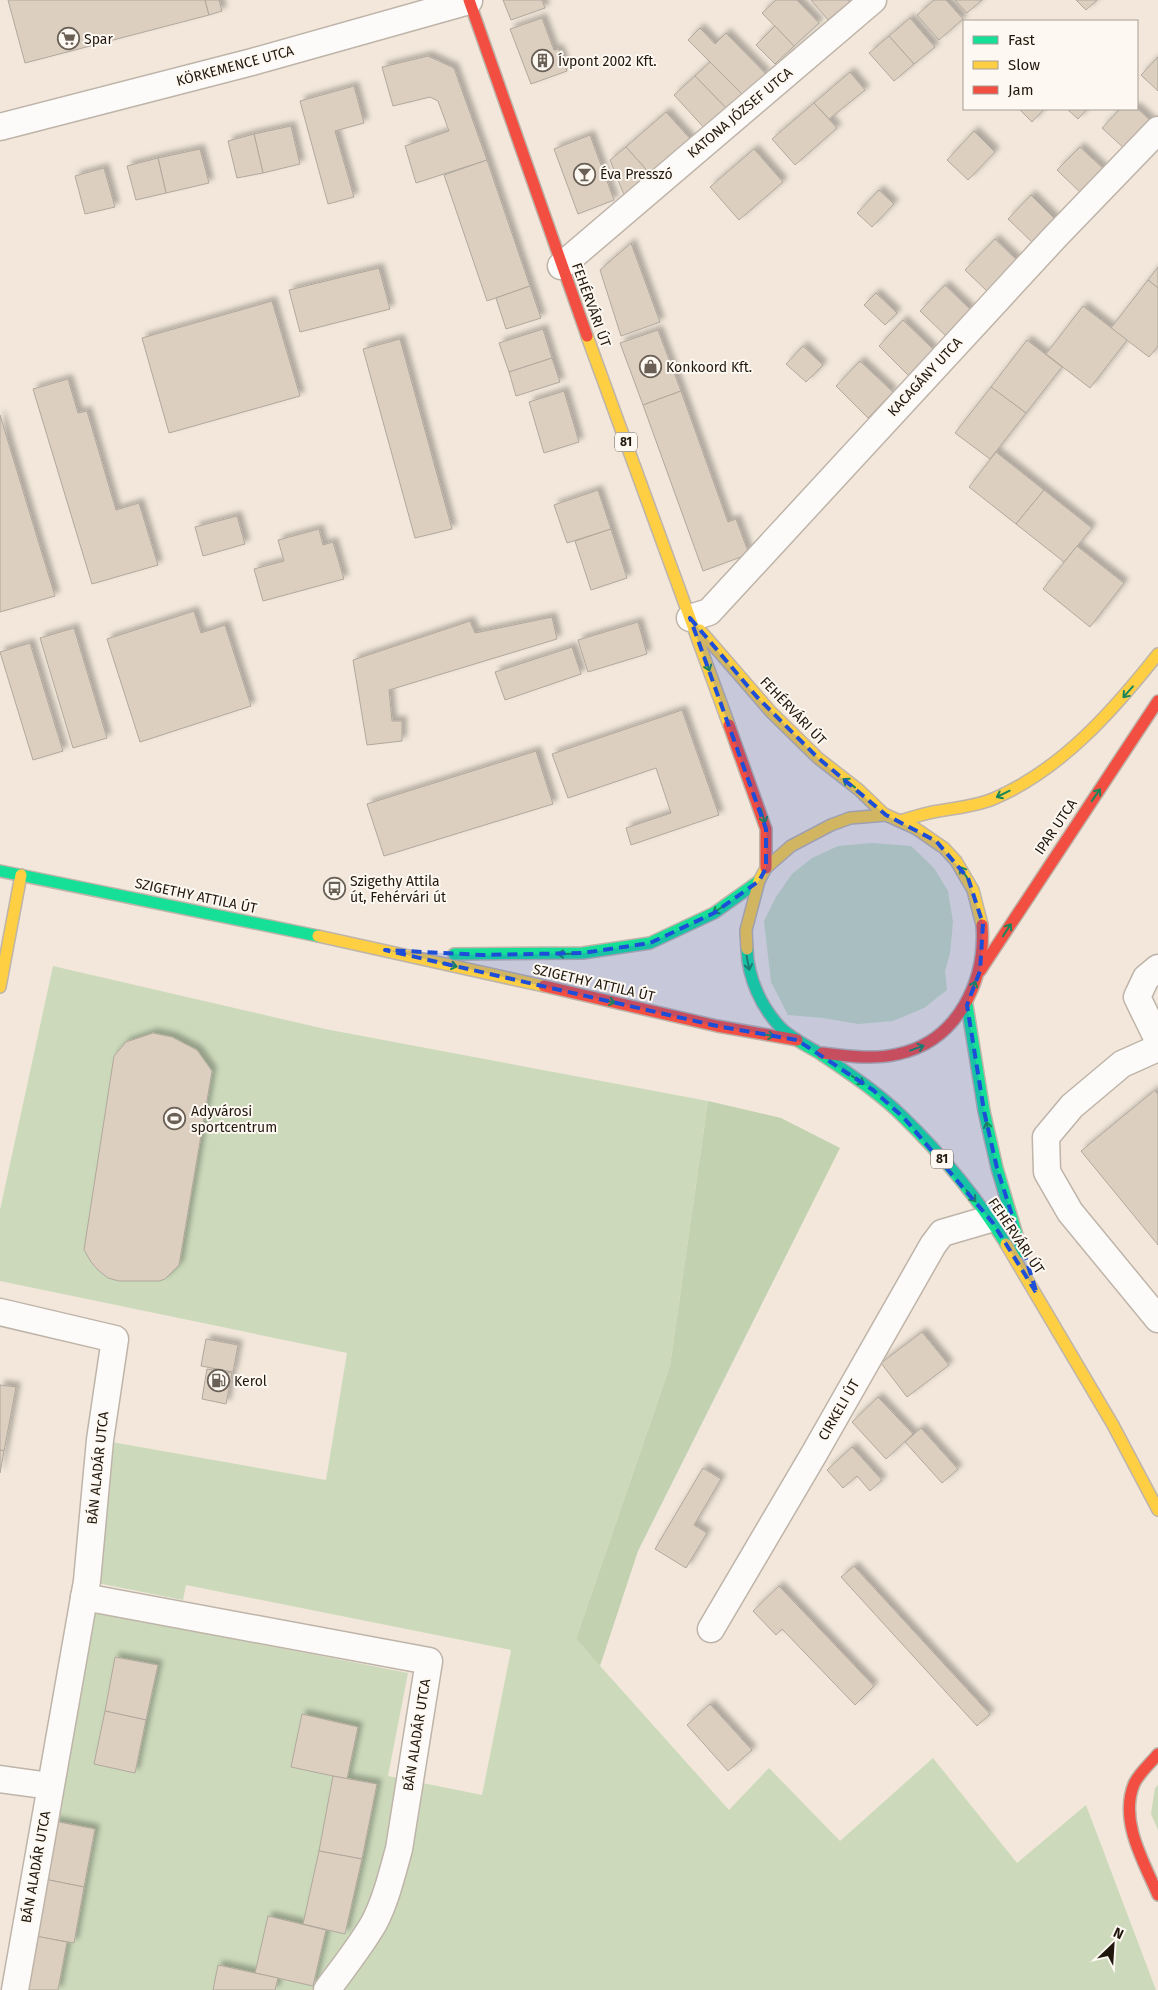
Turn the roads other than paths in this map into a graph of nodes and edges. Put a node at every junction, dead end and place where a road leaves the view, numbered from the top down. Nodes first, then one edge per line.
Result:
1 (469, 0) edge
2 (873, 0) edge
3 (0, 127) edge
4 (1158, 130) edge
5 (561, 266) junction
6 (690, 618) junction
7 (1158, 654) edge
8 (1158, 701) edge
9 (886, 815) junction
10 (900, 821) junction
11 (766, 868) junction
12 (0, 871) edge
13 (22, 875) junction
14 (759, 881) junction
15 (385, 950) junction
16 (1158, 968) edge
17 (980, 971) junction
18 (0, 987) edge
19 (967, 1005) junction
20 (797, 1040) junction
21 (1158, 1040) edge
22 (1158, 1048) edge
23 (818, 1052) junction
24 (990, 1219) junction
25 (1037, 1294) junction
26 (0, 1312) edge
27 (1158, 1319) edge
28 (1158, 1510) edge
29 (84, 1597) junction
30 (711, 1629) dead end
31 (1156, 1757) edge
32 (0, 1779) edge
33 (50, 1786) junction
34 (1158, 1895) edge
35 (15, 1990) edge
36 (327, 1990) edge

1 - 3 street, KÖRKEMENCE UTCA
1 - 5 main road, FEHÉRVÁRI ÚT / 81
2 - 5 street, KATONA JÓZSEF UTCA
4 - 6 street, KACAGÁNY UTCA
5 - 6 main road, FEHÉRVÁRI ÚT / 81
9 -> 6 main road, FEHÉRVÁRI ÚT / 81
6 -> 11 main road, FEHÉRVÁRI ÚT / 81
7 -> 10 main road
17 -> 8 main road, IPAR UTCA
9 - 10 main road, FEHÉRVÁRI ÚT / 81
9 - 11 main road, FEHÉRVÁRI ÚT / 81
17 -> 10 main road, FEHÉRVÁRI ÚT / 81
11 - 14 main road, FEHÉRVÁRI ÚT / 81
12 - 13 main road, SZIGETHY ATTILA ÚT
13 - 15 main road, SZIGETHY ATTILA ÚT
13 - 18 main road
14 -> 15 main road, SZIGETHY ATTILA ÚT
14 -> 20 main road, FEHÉRVÁRI ÚT / 81
15 -> 20 main road, SZIGETHY ATTILA ÚT
16 - 21 street
19 -> 17 main road, FEHÉRVÁRI ÚT / 81
23 -> 19 main road, FEHÉRVÁRI ÚT / 81
25 -> 19 main road, FEHÉRVÁRI ÚT / 81
20 - 23 main road, FEHÉRVÁRI ÚT / 81
22 - 27 street
23 -> 24 main road, FEHÉRVÁRI ÚT / 81
24 - 25 main road, FEHÉRVÁRI ÚT / 81
24 - 30 street, CIRKELI ÚT
25 - 28 main road, FEHÉRVÁRI ÚT / 81
26 - 29 street, BÁN ALADÁR UTCA
29 - 33 street, BÁN ALADÁR UTCA
29 - 36 street, BÁN ALADÁR UTCA
31 - 34 main road
32 - 33 street
33 - 35 street, BÁN ALADÁR UTCA

